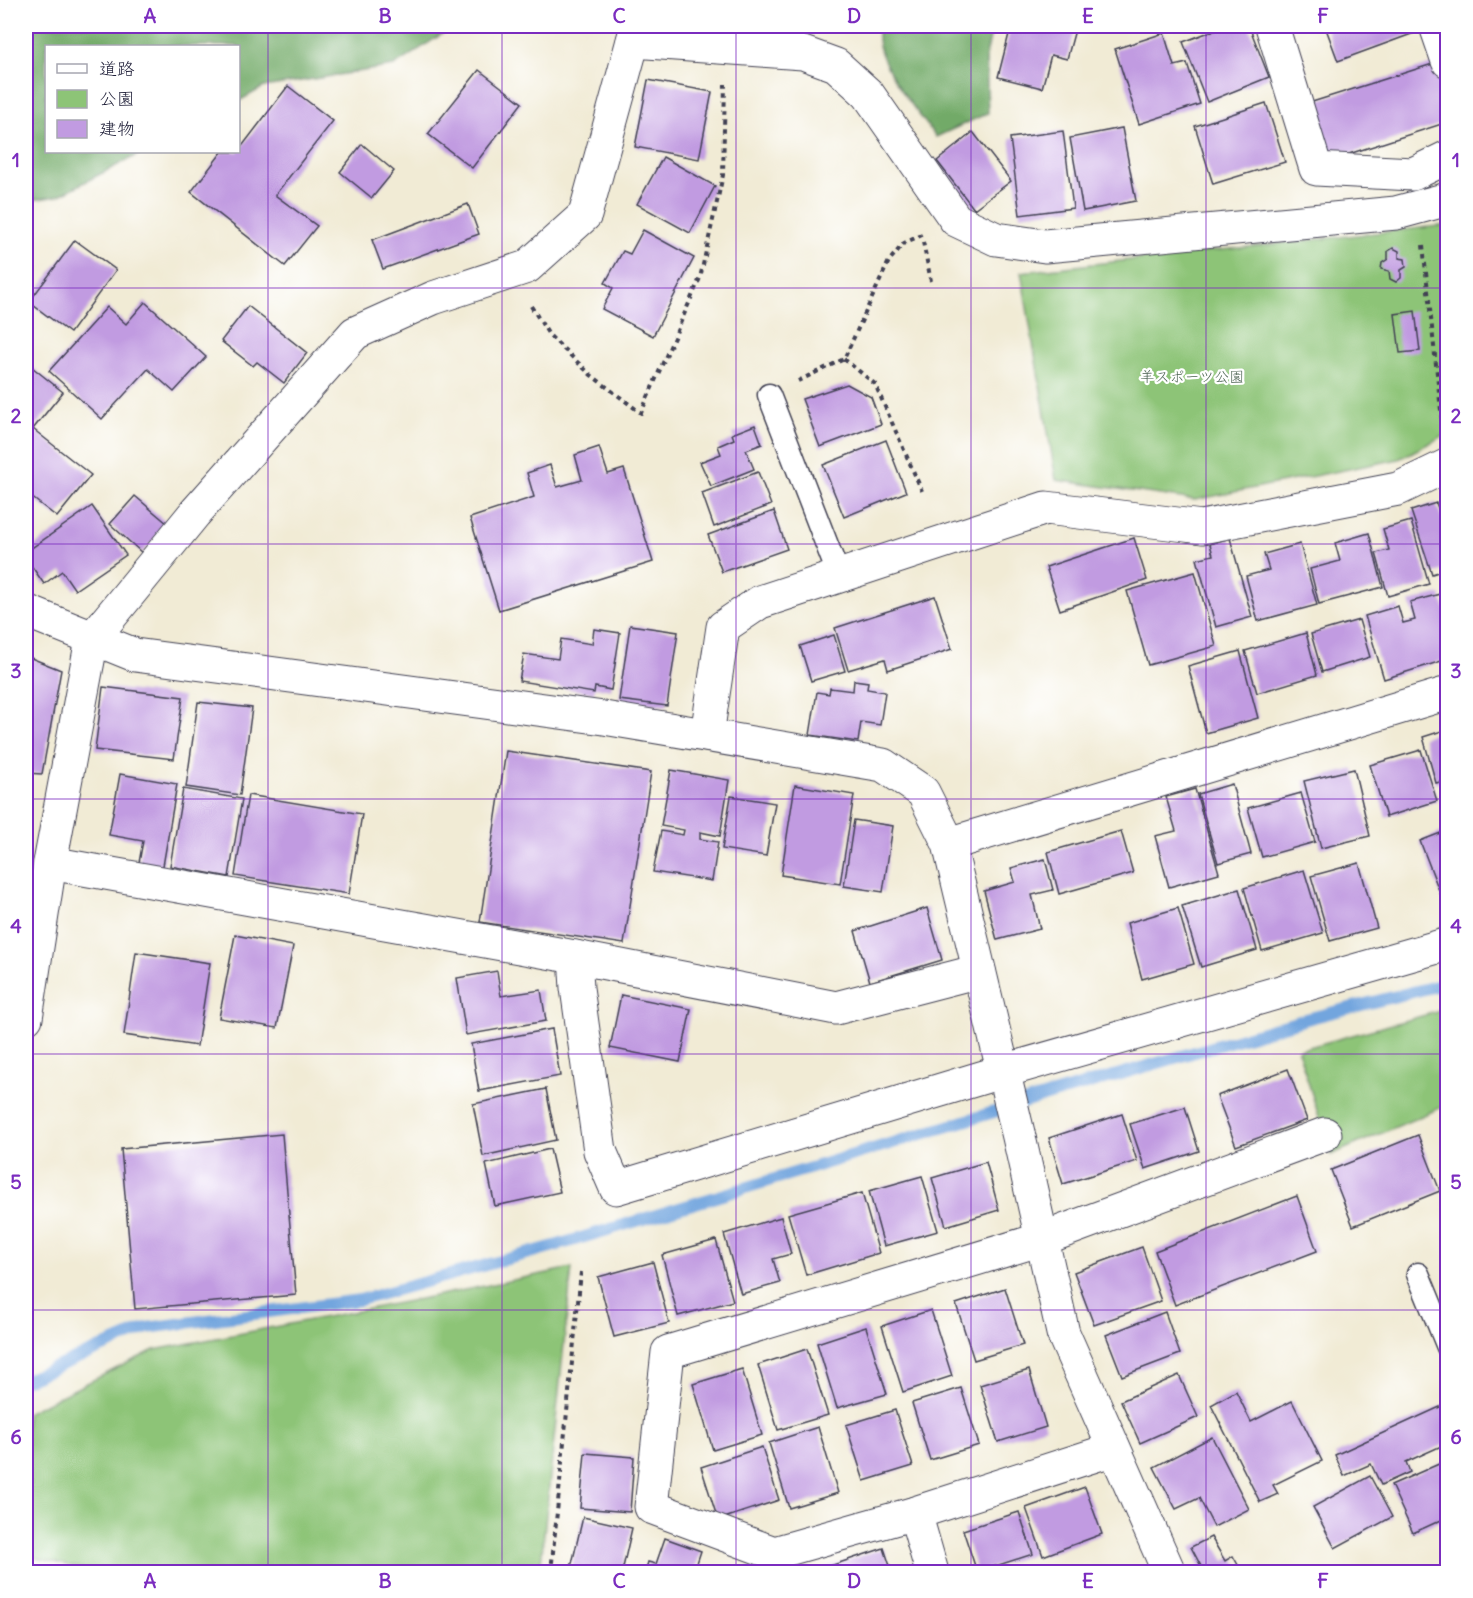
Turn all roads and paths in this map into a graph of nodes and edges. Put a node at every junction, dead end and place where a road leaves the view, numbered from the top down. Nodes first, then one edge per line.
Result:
1 (1272, 26) edge
2 (1436, 26) edge
3 (635, 33) edge
4 (793, 39) edge
5 (726, 47) junction
6 (1448, 61) edge
7 (1448, 157) edge
8 (1448, 199) edge
9 (956, 220) junction
10 (922, 235) junction
11 (1432, 240) dead end
12 (509, 273) junction
13 (931, 280) dead end
14 (844, 359) junction
15 (769, 395) joint
16 (1447, 465) edge
17 (922, 491) dead end
18 (839, 576) junction
19 (26, 612) edge
20 (92, 639) junction
21 (1448, 693) edge
22 (707, 735) junction
23 (949, 844) junction
24 (50, 863) junction
25 (1448, 944) edge
26 (574, 957) junction
27 (979, 971) junction
28 (26, 1018) edge
29 (1004, 1071) junction
30 (1325, 1134) dead end
31 (1042, 1239) junction
32 (581, 1272) dead end
33 (1418, 1274) dead end
34 (1448, 1347) edge
35 (1114, 1449) junction
36 (915, 1513) junction
37 (551, 1572) edge
38 (932, 1572) edge
39 (1169, 1572) edge

1 - 7 street
2 - 6 street
3 - 5 street
3 - 12 street
4 - 5 street
4 - 9 street
5 - 12 path
8 - 9 street
9 - 10 path
10 - 13 path
10 - 14 path
11 - 16 path
12 - 20 street
14 - 15 path
14 - 17 path
15 - 18 lane
16 - 18 street
18 - 22 street
19 - 20 street
20 - 22 street
20 - 24 street
21 - 23 street
22 - 23 street
23 - 27 street
24 - 26 street
24 - 28 street
25 - 29 street
26 - 27 street
26 - 29 street
27 - 29 street
29 - 31 street
30 - 31 street
31 - 35 street
31 - 36 street
32 - 37 path
33 - 34 lane
35 - 36 street
35 - 39 street
36 - 38 street

